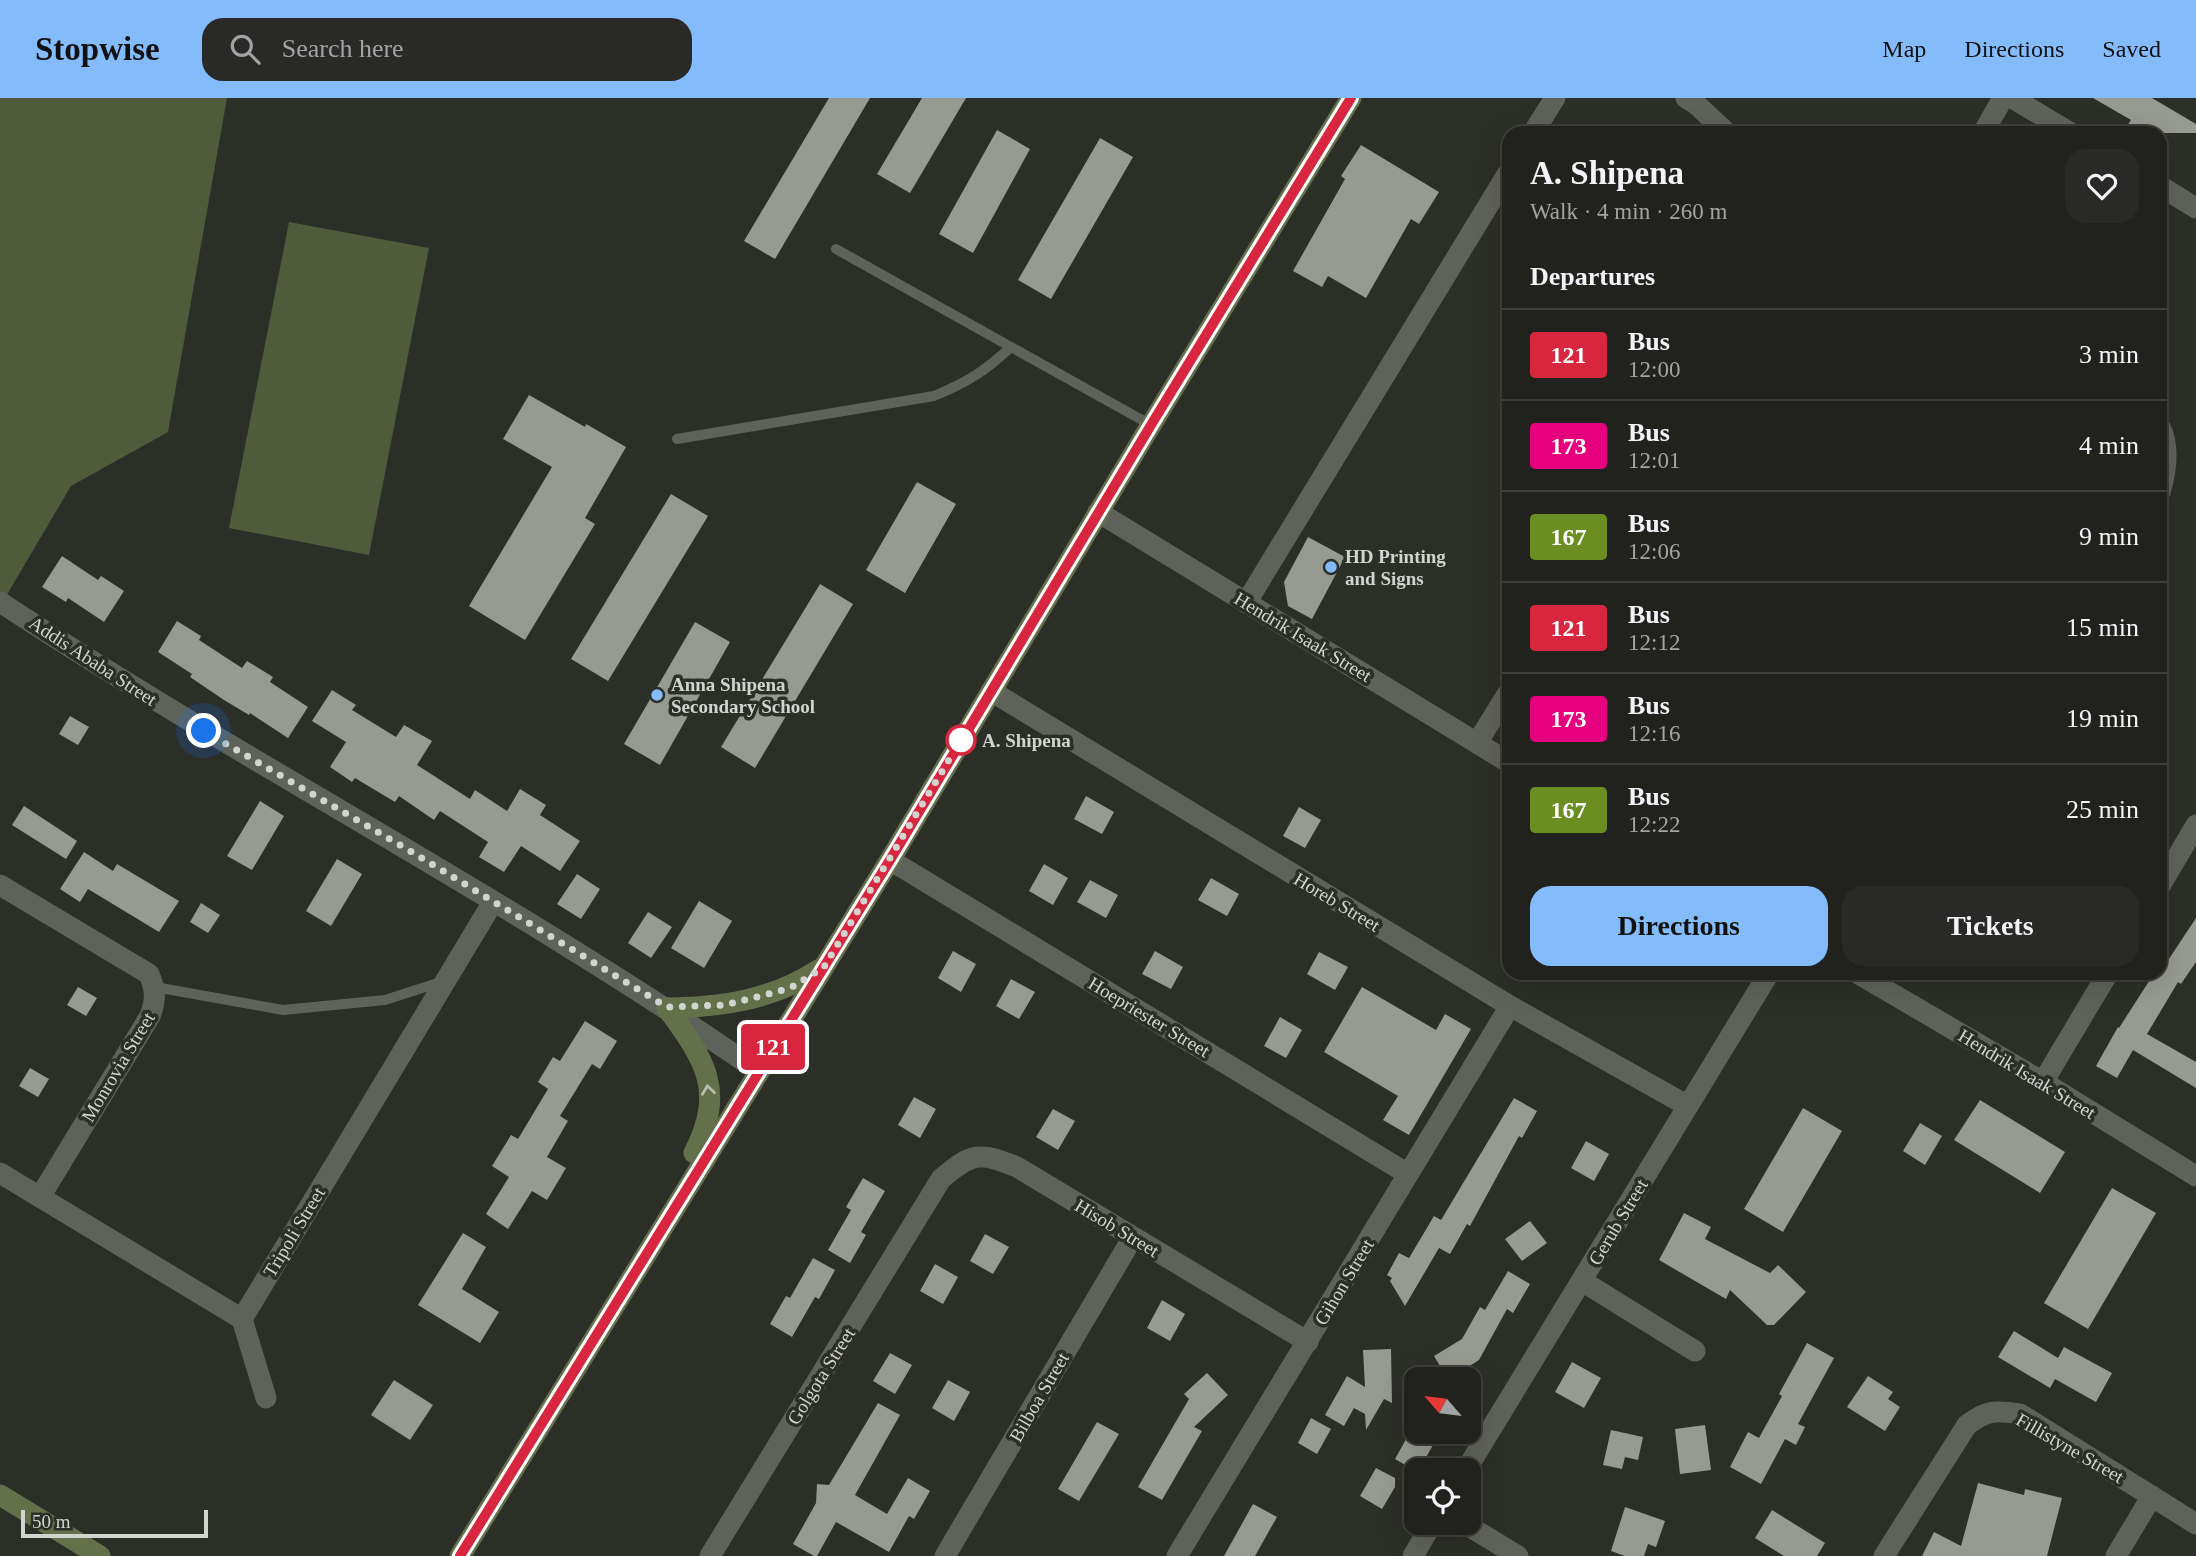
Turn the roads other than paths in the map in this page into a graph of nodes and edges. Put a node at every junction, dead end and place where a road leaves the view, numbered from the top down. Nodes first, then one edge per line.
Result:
1 (1351, 98) edge
2 (1555, 98) edge
3 (1686, 98) edge
4 (2003, 98) edge
5 (2012, 98) edge
6 (1537, 126) edge
7 (1720, 126) edge
8 (1987, 126) edge
9 (2059, 126) edge
10 (1502, 183) edge
11 (2167, 190) edge
12 (2196, 208) edge
13 (836, 249) dead end
14 (1011, 347) junction
15 (1151, 425) junction
16 (677, 439) dead end
17 (1098, 512) junction
18 (0, 602) edge
19 (1246, 603) junction
20 (991, 691) junction
21 (1502, 703) edge
22 (1478, 743) junction
23 (1502, 758) edge
24 (2196, 825) edge
25 (2167, 859) edge
26 (890, 860) junction
27 (0, 885) edge
28 (493, 902) junction
29 (824, 967) junction
30 (445, 980) junction
31 (1765, 980) edge
32 (1869, 980) edge
33 (2104, 980) edge
34 (155, 987) junction
35 (1510, 1006) junction
36 (667, 1007) junction
37 (758, 1071) junction
38 (2043, 1082) junction
39 (1688, 1105) junction
40 (0, 1173) edge
41 (1408, 1174) junction
42 (2196, 1176) edge
43 (40, 1196) junction
44 (931, 1196) joint
45 (1133, 1237) junction
46 (1583, 1281) junction
47 (626, 1286) junction
48 (242, 1319) junction
49 (1308, 1342) junction
50 (1695, 1351) dead end
51 (266, 1398) dead end
52 (1472, 1458) edge
53 (0, 1495) edge
54 (2152, 1496) junction
55 (2196, 1524) edge
56 (1481, 1534) edge
57 (1425, 1535) edge
58 (100, 1556) edge
59 (460, 1556) edge
60 (710, 1556) edge
61 (945, 1556) edge
62 (1177, 1556) edge
63 (1413, 1556) edge
64 (1518, 1556) edge
65 (1884, 1556) edge
66 (2116, 1556) edge

1 - 15 street
2 - 6 street
3 - 7 street
4 - 8 street
5 - 9 street
10 - 19 street
11 - 12 street
13 - 14 lane
14 - 15 lane
14 - 16 lane
15 - 17 street
17 - 19 street, Hendrik Isaak Street
17 - 20 street
18 - 28 street, Addis Ababa Street
19 - 22 street, Hendrik Isaak Street
20 - 26 street
20 - 35 street, Horeb Street
21 - 22 street
22 - 23 street, Hendrik Isaak Street
24 - 25 street
26 - 29 street
26 - 41 street, Hoepriester Street
27 - 34 street, Monrovia Street
28 - 30 street, Tripoli Street
28 - 36 street, Addis Ababa Street
29 - 36 street
29 - 37 street
30 - 34 lane
30 - 48 street, Tripoli Street
31 - 39 street, Gerub Street
32 - 38 street, Hendrik Isaak Street
33 - 38 street
34 - 43 street, Monrovia Street
35 - 39 street, Horeb Street
35 - 41 street, Gihon Street
36 - 37 street, Addis Ababa Street
47 -> 36 street
37 - 47 street
38 - 42 street, Hendrik Isaak Street
39 - 46 street, Gerub Street
40 - 43 street
41 - 49 street, Gihon Street
43 - 48 street
44 - 45 street, Hisob Street
44 - 60 street, Golgota Street
45 - 49 street, Hisob Street
45 - 61 street, Bilboa Street
46 - 50 street
46 - 52 street, Gerub Street
47 - 59 street
48 - 51 street
49 - 62 street, Gihon Street
53 - 58 street
54 - 55 street, Fillistyne Street
54 - 65 street, Fillistyne Street
54 - 66 street
56 - 64 street
57 - 63 street

